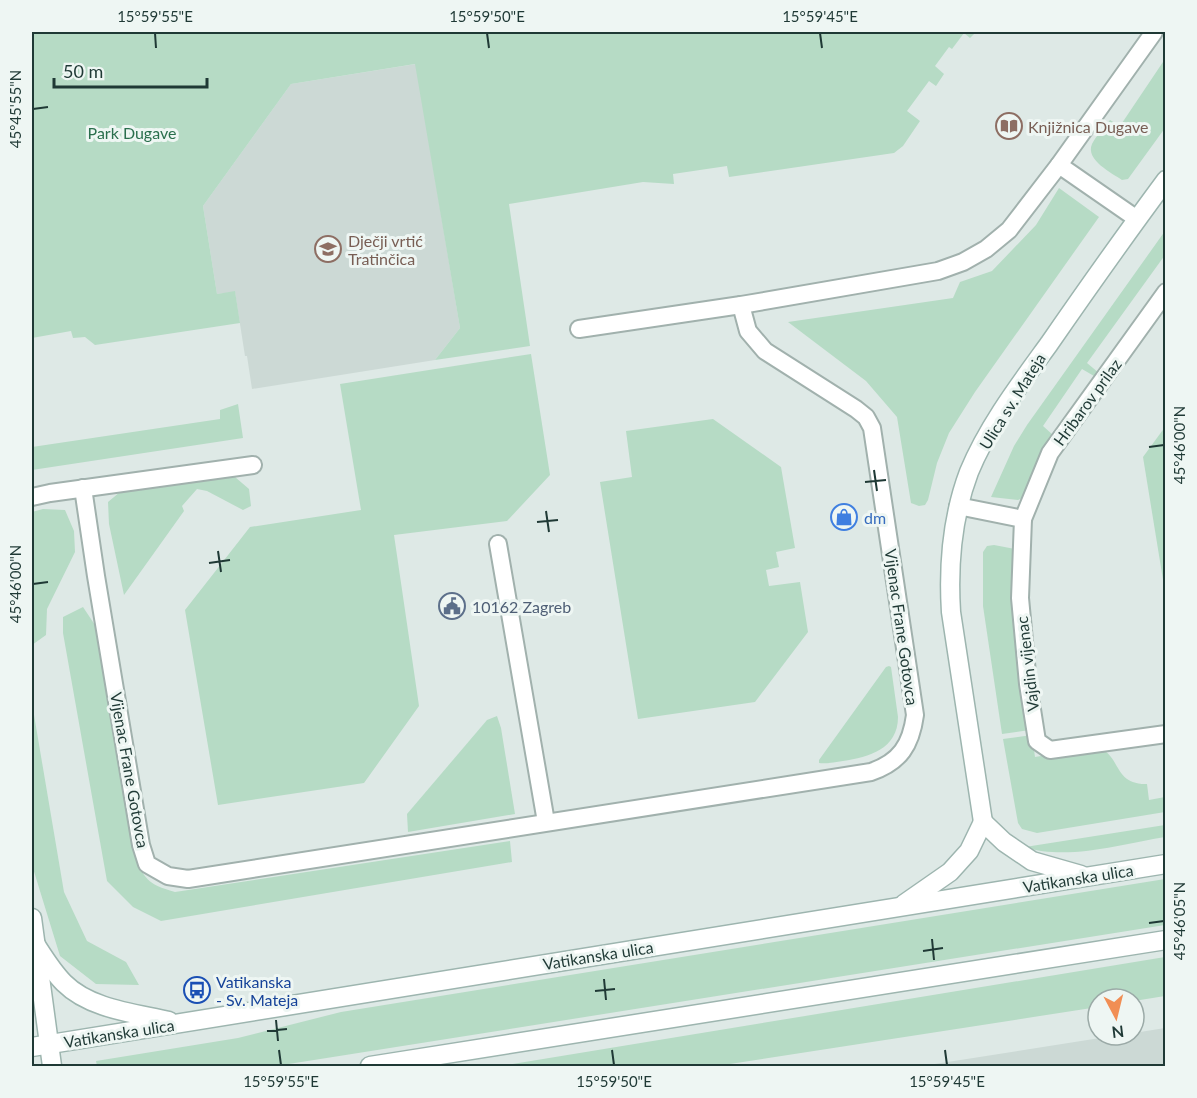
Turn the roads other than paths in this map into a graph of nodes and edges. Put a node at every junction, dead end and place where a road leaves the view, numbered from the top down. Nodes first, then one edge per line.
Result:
1 (1154, 32) edge
2 (1059, 165) junction
3 (1166, 180) edge
4 (1137, 219) junction
5 (1166, 292) edge
6 (741, 305) junction
7 (579, 329) dead end
8 (253, 465) dead end
9 (83, 488) junction
10 (32, 497) edge
11 (958, 506) junction
12 (1023, 519) junction
13 (498, 544) dead end
14 (1166, 734) edge
15 (546, 822) junction
16 (984, 822) junction
17 (1166, 864) edge
18 (1086, 876) junction
19 (900, 906) junction
20 (32, 918) edge
21 (1166, 940) edge
22 (36, 945) junction
23 (178, 1023) junction
24 (50, 1044) junction
25 (32, 1047) edge
26 (52, 1066) edge
27 (370, 1066) edge

1 - 2 street
2 - 4 street
2 - 6 street
3 - 4 street, Ulica sv. Mateja
4 - 11 street, Ulica sv. Mateja
5 - 12 street, Hribarov prilaz
6 - 7 street
6 - 15 street, Vijenac Frane Gotovca
8 - 9 street
9 - 10 street
9 - 15 street, Vijenac Frane Gotovca
11 - 12 street
11 - 16 street, Ulica sv. Mateja
12 - 14 street, Vajdin vijenac
13 - 15 street
16 - 18 street
16 - 19 street
17 - 18 street, Vatikanska ulica
18 - 19 street, Vatikanska ulica
19 - 23 street, Vatikanska ulica
20 - 22 street
21 - 27 street
22 - 23 street
22 - 24 street
23 - 24 street, Vatikanska ulica
24 - 25 street, Vatikanska ulica
24 - 26 street

